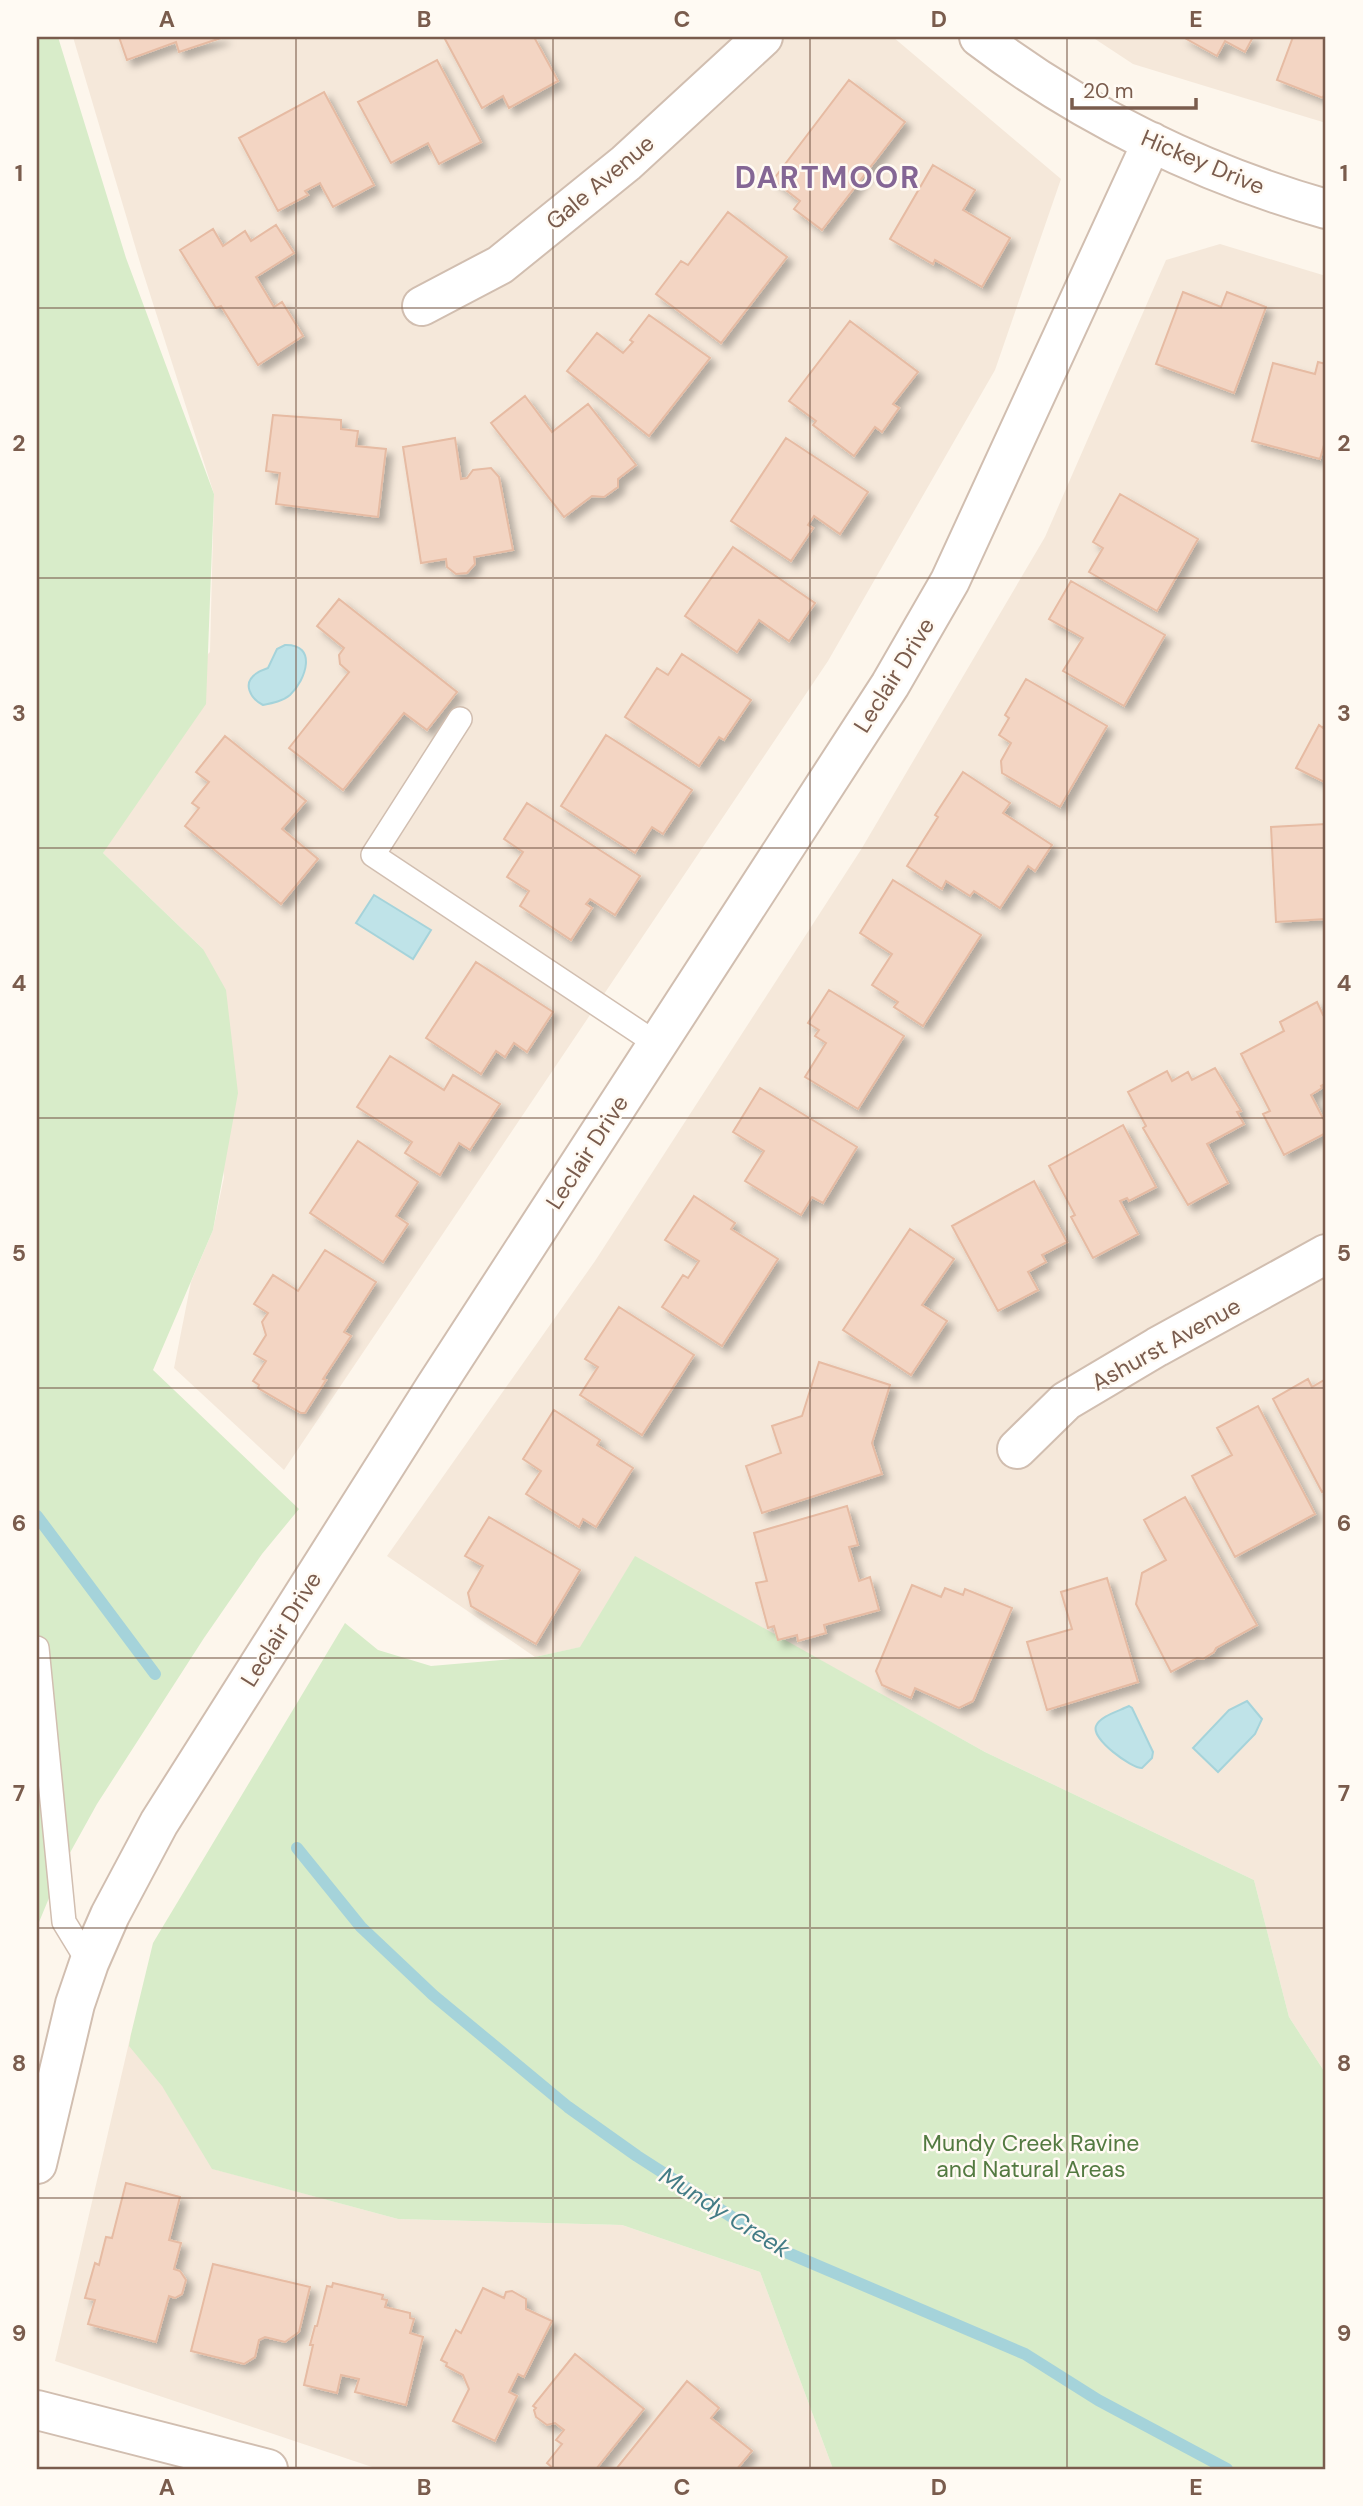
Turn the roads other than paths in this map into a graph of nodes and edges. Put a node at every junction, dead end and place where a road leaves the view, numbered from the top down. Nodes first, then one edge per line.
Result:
1 (763, 37) edge
2 (979, 37) edge
3 (1152, 142) junction
4 (1326, 209) edge
5 (422, 306) dead end
6 (460, 719) dead end
7 (657, 1044) junction
8 (1326, 1254) edge
9 (1017, 1449) dead end
10 (37, 1648) edge
11 (89, 1963) junction
12 (37, 2164) edge
13 (37, 2410) edge
14 (268, 2469) edge

1 - 5 street, Gale Avenue
2 - 3 street, Hickey Drive
3 - 4 street, Hickey Drive
3 - 7 street, Leclair Drive
6 - 7 lane
7 - 11 street, Leclair Drive
8 - 9 street, Ashurst Avenue
10 - 11 lane
11 - 12 street, Leclair Drive
13 - 14 street

